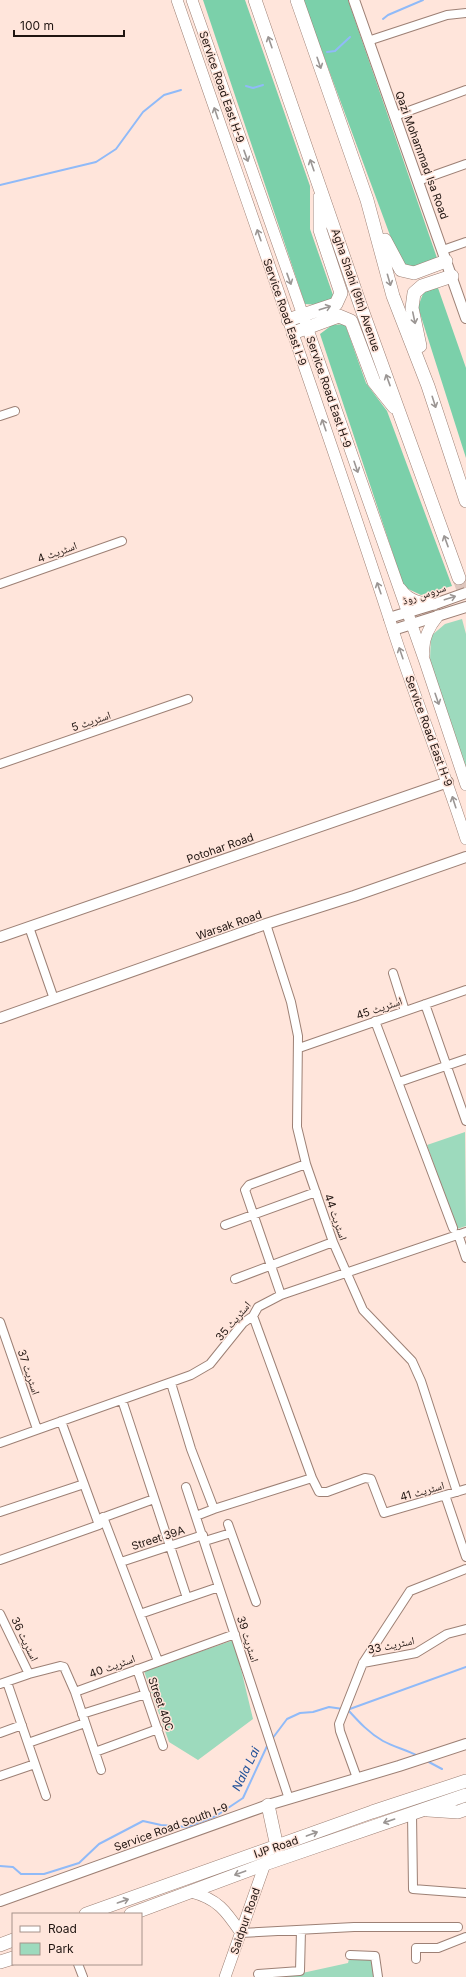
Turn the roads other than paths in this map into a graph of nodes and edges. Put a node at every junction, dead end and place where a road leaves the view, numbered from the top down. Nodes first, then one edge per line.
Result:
1 (177, 0) edge
2 (192, 0) edge
3 (255, 0) edge
4 (297, 0) edge
5 (354, 0) edge
6 (466, 13) edge
7 (368, 41) junction
8 (466, 90) edge
9 (395, 116) junction
10 (466, 164) edge
11 (418, 181) junction
12 (320, 187) junction
13 (367, 200) junction
14 (466, 242) edge
15 (445, 255) junction
16 (452, 276) junction
17 (302, 315) junction
18 (466, 316) edge
19 (288, 320) junction
20 (306, 328) junction
21 (293, 333) junction
22 (428, 386) junction
23 (15, 410) dead end
24 (0, 416) edge
25 (401, 417) junction
26 (466, 501) edge
27 (122, 541) dead end
28 (459, 578) tunnel mouth
29 (396, 582) junction
30 (0, 584) edge
31 (466, 593) edge
32 (435, 604) junction
33 (466, 607) edge
34 (408, 613) junction
35 (438, 616) junction
36 (391, 624) junction
37 (412, 625) junction
38 (425, 662) junction
39 (188, 699) dead end
40 (0, 764) edge
41 (448, 782) junction
42 (466, 785) edge
43 (466, 839) edge
44 (466, 857) edge
45 (266, 924) junction
46 (28, 927) junction
47 (0, 936) edge
48 (393, 973) dead end
49 (466, 990) edge
50 (54, 999) junction
51 (425, 1004) junction
52 (405, 1011) junction
53 (0, 1018) edge
54 (375, 1021) junction
55 (299, 1048) junction
56 (466, 1059) edge
57 (448, 1066) junction
58 (399, 1082) junction
59 (466, 1121) edge
60 (306, 1164) junction
61 (316, 1192) junction
62 (253, 1215) junction
63 (225, 1224) dead end
64 (459, 1231) edge
65 (333, 1242) junction
66 (466, 1258) edge
67 (271, 1264) junction
68 (346, 1273) junction
69 (235, 1279) dead end
70 (281, 1295) junction
71 (253, 1316) junction
72 (0, 1322) edge
73 (171, 1382) junction
74 (122, 1400) junction
75 (61, 1420) junction
76 (37, 1429) junction
77 (0, 1443) edge
78 (312, 1478) junction
79 (84, 1484) junction
80 (186, 1487) dead end
81 (466, 1489) edge
82 (457, 1492) junction
83 (445, 1496) junction
84 (154, 1498) junction
85 (214, 1508) junction
86 (0, 1512) edge
87 (196, 1516) junction
88 (100, 1518) junction
89 (228, 1524) dead end
90 (231, 1533) junction
91 (204, 1538) junction
92 (170, 1546) junction
93 (466, 1557) edge
94 (0, 1560) edge
95 (121, 1562) junction
96 (466, 1569) edge
97 (219, 1587) junction
98 (187, 1598) junction
99 (256, 1602) dead end
100 (0, 1614) edge
101 (140, 1614) junction
102 (466, 1630) edge
103 (235, 1634) junction
104 (158, 1661) junction
105 (363, 1663) junction
106 (137, 1669) junction
107 (29, 1674) junction
108 (3, 1683) edge
109 (74, 1692) junction
110 (146, 1694) junction
111 (82, 1714) junction
112 (85, 1722) junction
113 (22, 1725) junction
114 (158, 1729) junction
115 (0, 1733) edge
116 (28, 1743) junction
117 (466, 1744) edge
118 (163, 1746) dead end
119 (95, 1752) junction
120 (35, 1764) junction
121 (101, 1770) dead end
122 (466, 1773) edge
123 (0, 1776) edge
124 (357, 1778) junction
125 (466, 1781) edge
126 (430, 1793) junction
127 (466, 1795) edge
128 (46, 1796) dead end
129 (289, 1799) junction
130 (268, 1806) junction
131 (466, 1809) edge
132 (417, 1811) junction
133 (277, 1846) junction
134 (265, 1864) junction
135 (191, 1892) junction
136 (466, 1893) edge
137 (0, 1901) edge
138 (89, 1913) edge
139 (134, 1913) edge
140 (458, 1927) dead end
141 (301, 1930) junction
142 (241, 1933) junction
143 (466, 1937) edge
144 (12, 1940) edge
145 (0, 1944) edge
146 (350, 1955) dead end
147 (12, 1958) edge
148 (416, 1959) dead end
149 (0, 1962) edge
150 (78, 1965) edge
151 (258, 1974) dead end
152 (83, 1977) edge
153 (225, 1977) edge
154 (378, 1977) edge

19 -> 1 main road, Service Road East I-9
2 -> 17 main road, Service Road East H-9
12 -> 3 main road, Agha Shahi (9th) Avenue
4 -> 13 main road
5 - 7 street, Qazi Mohammad Isa Road
6 - 7 street
7 - 9 street, Qazi Mohammad Isa Road
8 - 9 street
9 - 11 street, Qazi Mohammad Isa Road
10 - 11 street
11 - 15 street, Qazi Mohammad Isa Road
17 -> 12 main road
25 -> 12 main road, Agha Shahi (9th) Avenue
13 - 15 main road
13 -> 22 main road
14 - 15 street
15 - 16 street, Qazi Mohammad Isa Road
16 - 18 street, Qazi Mohammad Isa Road
16 -> 22 main road
17 - 19 main road
17 - 20 main road, Service Road East H-9
19 - 21 main road, Service Road East I-9
20 - 21 main road
20 - 25 main road
20 -> 29 main road, Service Road East H-9
36 -> 21 main road, Service Road East I-9
22 -> 26 main road
23 - 24 street
28 -> 25 main road, Agha Shahi (9th) Avenue
27 - 30 street, اسٹریٹ 4
29 - 32 main road
29 - 34 main road, Service Road East H-9
32 -> 31 street, سروس روڈ, bridge
32 - 34 street, سروس روڈ
33 - 35 street
34 - 36 street, سروس روڈ
34 - 37 main road, Service Road East H-9
35 - 37 street
35 - 38 main road
36 - 37 street
41 -> 36 main road, Service Road East H-9
37 - 38 main road, Service Road East H-9
38 -> 42 main road, Service Road East H-9
39 - 40 street, اسٹریٹ 5
43 -> 41 main road, Service Road East H-9
41 - 46 street, Potohar Road
44 - 45 street, Warsak Road
45 - 50 street, Warsak Road
45 - 55 street, اسٹریٹ 44
46 - 47 street, Potohar Road
46 - 50 street
48 - 52 street
49 - 51 street, اسٹریٹ 45
50 - 53 street, Warsak Road
51 - 52 street, اسٹریٹ 45
51 - 57 street
52 - 54 street, اسٹریٹ 45
54 - 55 street, اسٹریٹ 45
54 - 58 street
55 - 60 street, اسٹریٹ 44
56 - 57 street
57 - 58 street
57 - 59 street
58 - 64 street
60 - 61 street, اسٹریٹ 44
60 - 62 street
61 - 62 street
61 - 65 street, اسٹریٹ 44
62 - 63 street
62 - 67 street
64 - 66 street
64 - 68 street, اسٹریٹ 35
65 - 67 street
65 - 68 street, اسٹریٹ 44
67 - 69 street
67 - 70 street
68 - 70 street, اسٹریٹ 35
68 - 82 street, اسٹریٹ 44
70 - 71 street, اسٹریٹ 35
71 - 73 street, اسٹریٹ 35
71 - 78 street
72 - 76 street, اسٹریٹ 37
73 - 74 street, اسٹریٹ 35
73 - 85 street
74 - 75 street, اسٹریٹ 35
74 - 84 street
75 - 76 street, اسٹریٹ 35
75 - 79 street
76 - 77 street, اسٹریٹ 35
78 - 83 street, اسٹریٹ 41
78 - 85 street
79 - 86 street
79 - 88 street
80 - 87 street, اسٹریٹ 39
81 - 82 street, اسٹریٹ 41
82 - 83 street, اسٹریٹ 41
83 - 93 street
84 - 88 street
84 - 92 street
85 - 87 street
87 - 91 street, اسٹریٹ 39
88 - 94 street
88 - 95 street
89 - 90 street
90 - 91 street, Street 39A
90 - 99 street
91 - 92 street, Street 39A
91 - 97 street, اسٹریٹ 39
92 - 95 street, Street 39A
92 - 98 street
95 - 101 street
96 - 105 street
97 - 98 street
97 - 103 street, اسٹریٹ 39
98 - 101 street
100 - 107 street, اسٹریٹ 36
101 - 104 street
102 - 105 street, اسٹریٹ 33
103 - 104 street, اسٹریٹ 40
103 - 129 street, اسٹریٹ 39
104 - 106 street, اسٹریٹ 40
105 - 124 street
106 - 109 street, اسٹریٹ 40
106 - 110 street, Street 40C
107 - 108 street
107 - 109 street
108 - 113 street
109 - 111 street
110 - 111 street
110 - 114 street, Street 40C
111 - 112 street
112 - 116 street
112 - 119 street
113 - 115 street
113 - 116 street
114 - 118 street, Street 40C
114 - 119 street
116 - 120 street
117 - 124 street, Service Road South I-9
119 - 121 street
120 - 123 street
120 - 128 street
122 - 126 main road
124 - 129 street, Service Road South I-9
125 - 126 main road, IJP Road
133 -> 126 main road, IJP Road
127 - 132 main road, IJP Road
129 - 130 street, Service Road South I-9
130 - 133 main road
130 - 137 street, Service Road South I-9
131 - 132 main road
132 -> 134 main road, IJP Road
132 - 136 street
138 -> 133 main road, IJP Road
134 -> 135 main road, IJP Road
134 - 142 main road, Saidpur Road
135 - 139 main road, IJP Road
135 - 142 main road
140 - 141 street
141 - 142 street
141 - 151 street
142 - 153 main road, Saidpur Road
143 - 148 street
144 - 145 main road
146 - 154 street
147 - 149 main road
150 - 152 street

